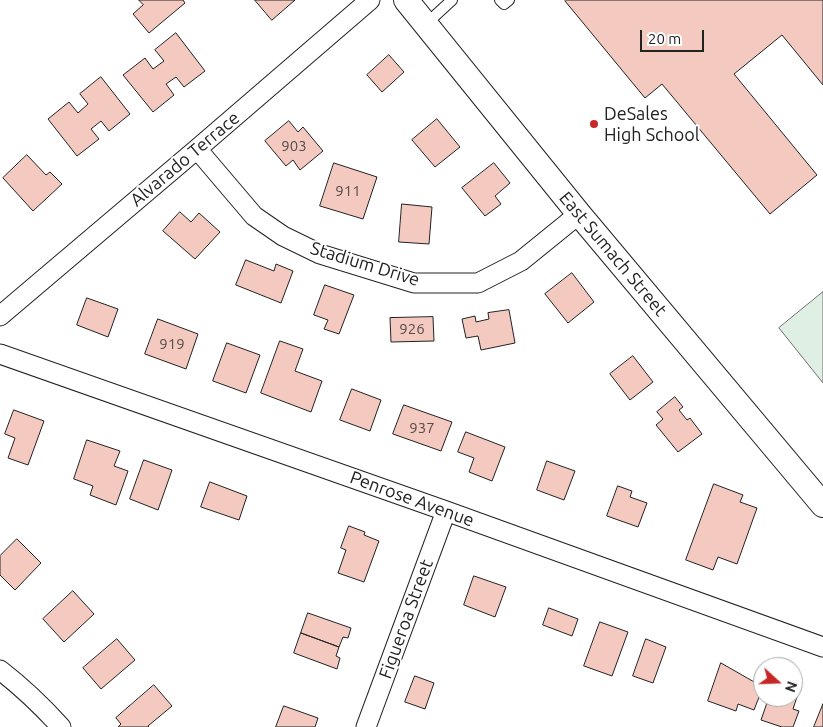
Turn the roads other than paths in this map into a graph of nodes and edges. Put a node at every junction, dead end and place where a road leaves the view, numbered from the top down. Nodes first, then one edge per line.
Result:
1 (370, 0) edge
2 (406, 0) edge
3 (452, 0) edge
4 (500, 0) edge
5 (509, 0) edge
6 (426, 24) junction
7 (197, 149) junction
8 (579, 214) junction
9 (0, 316) edge
10 (0, 354) edge
11 (823, 505) edge
12 (446, 511) junction
13 (823, 647) edge
14 (0, 670) edge
15 (61, 727) edge
16 (366, 727) edge

1 - 7 street, Alvarado Terrace
2 - 6 street, East Sumach Street
3 - 6 lane
4 - 5 lane
6 - 8 street, East Sumach Street
7 - 8 street, Stadium Drive
7 - 9 street, Alvarado Terrace
8 - 11 street, East Sumach Street
10 - 12 street, Penrose Avenue
12 - 13 street, Penrose Avenue
12 - 16 street, Figueroa Street
14 - 15 street

